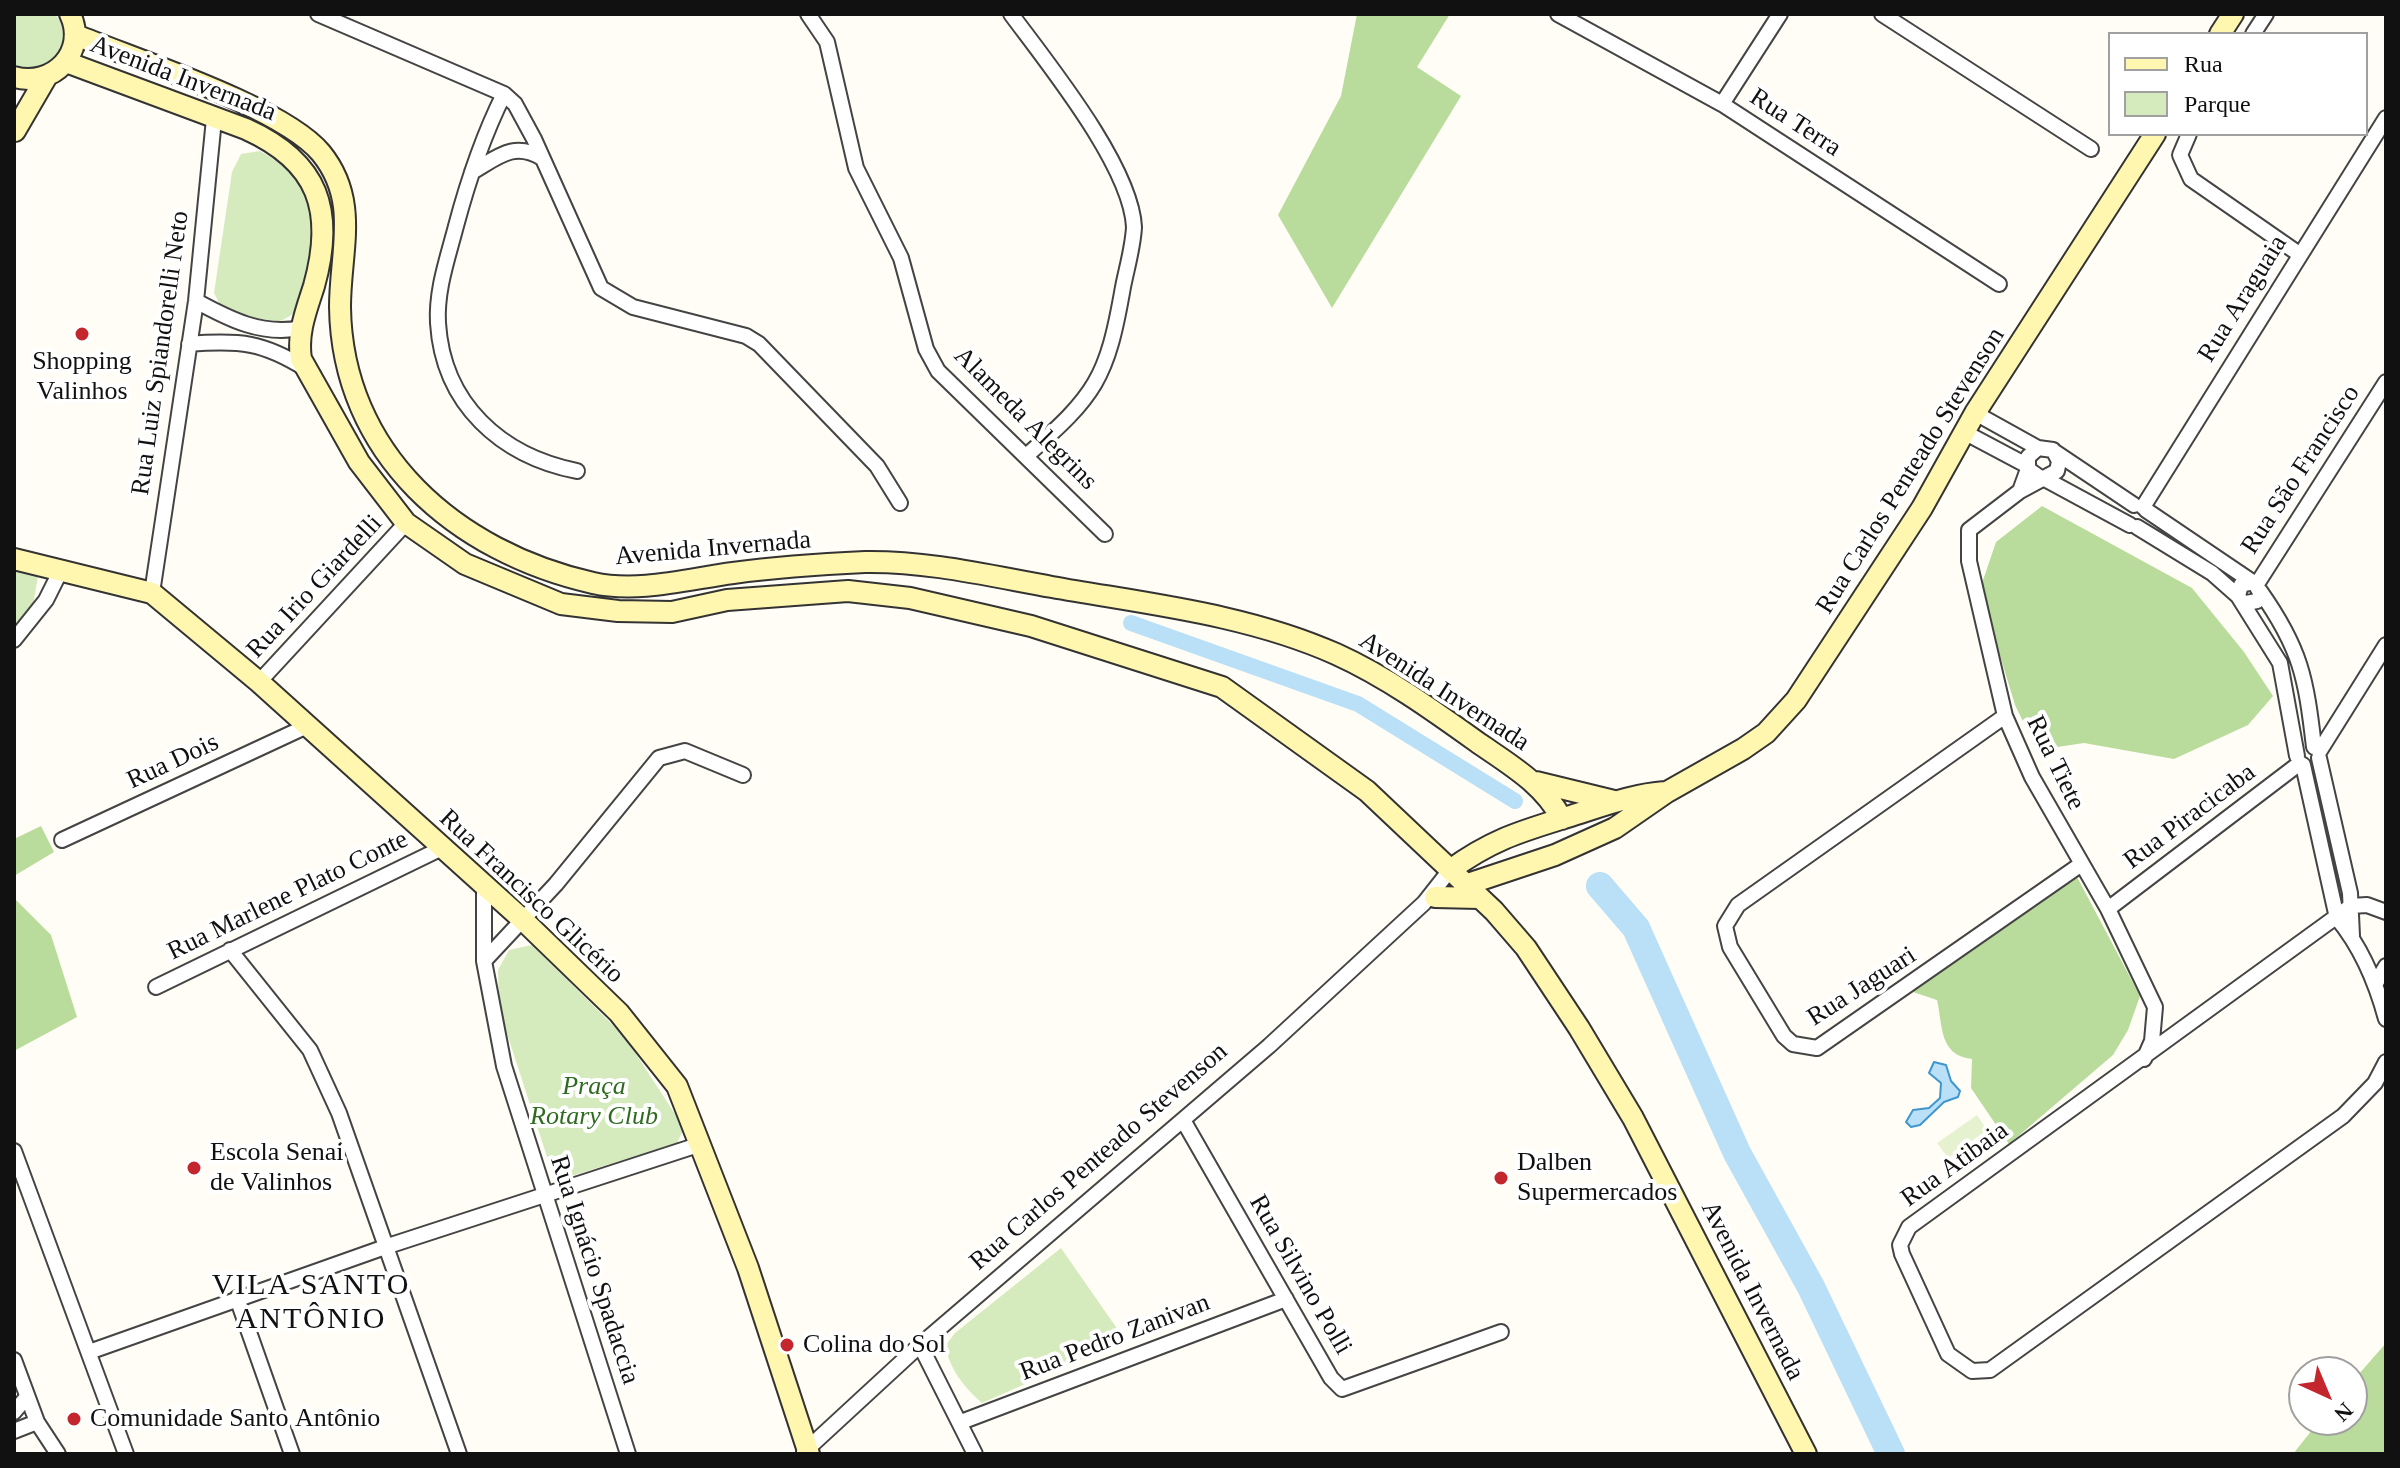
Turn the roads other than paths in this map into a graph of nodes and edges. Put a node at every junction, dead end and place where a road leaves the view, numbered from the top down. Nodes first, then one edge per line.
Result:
1 (70, 14) edge
2 (318, 14) edge
3 (1011, 14) edge
4 (1558, 14) edge
5 (1780, 14) edge
6 (1882, 14) edge
7 (2233, 14) edge
8 (2266, 14) edge
9 (811, 15) edge
10 (2221, 32) edge
11 (2254, 32) edge
12 (76, 35) junction
13 (66, 62) junction
14 (47, 76) junction
15 (14, 77) edge
16 (504, 94) junction
17 (1722, 104) junction
18 (2386, 118) edge
19 (214, 119) junction
20 (14, 129) edge
21 (2154, 136) edge
22 (2188, 136) edge
23 (14, 144) edge
24 (2091, 149) dead end
25 (543, 158) junction
26 (472, 172) junction
27 (2299, 254) junction
28 (1999, 284) dead end
29 (196, 301) junction
30 (301, 328) junction
31 (189, 344) junction
32 (345, 364) junction
33 (307, 369) junction
34 (2386, 382) edge
35 (1975, 413) junction
36 (1964, 432) junction
37 (2038, 448) junction
38 (2055, 452) junction
39 (1026, 456) junction
40 (2028, 467) junction
41 (577, 471) dead end
42 (2043, 479) junction
43 (2020, 491) junction
44 (900, 503) dead end
45 (2141, 507) junction
46 (406, 523) junction
47 (2134, 526) junction
48 (1105, 534) dead end
49 (14, 559) edge
50 (62, 568) junction
51 (2256, 585) junction
52 (152, 593) junction
53 (2242, 599) junction
54 (14, 640) edge
55 (2386, 645) edge
56 (259, 682) junction
57 (2005, 716) junction
58 (305, 727) junction
59 (2317, 752) junction
60 (2300, 762) junction
61 (743, 775) dead end
62 (1532, 780) junction
63 (1667, 792) junction
64 (1618, 801) junction
65 (1562, 819) junction
66 (62, 840) dead end
67 (1428, 848) junction
68 (440, 849) junction
69 (1555, 855) junction
70 (2080, 865) junction
71 (1504, 871) junction
72 (484, 889) junction
73 (1472, 891) junction
74 (1430, 897) junction
75 (2367, 905) junction
76 (2386, 905) edge
77 (2351, 906) junction
78 (2108, 909) junction
79 (2386, 912) edge
80 (2337, 918) junction
81 (523, 920) junction
82 (2352, 936) junction
83 (230, 950) junction
84 (484, 961) junction
85 (2386, 966) edge
86 (2376, 983) junction
87 (156, 987) dead end
88 (2386, 1019) edge
89 (2144, 1060) junction
90 (2386, 1062) edge
91 (1183, 1120) junction
92 (701, 1144) junction
93 (14, 1151) edge
94 (20, 1180) edge
95 (545, 1197) junction
96 (388, 1246) junction
97 (237, 1298) junction
98 (1286, 1299) junction
99 (1501, 1332) dead end
100 (920, 1345) junction
101 (89, 1352) junction
102 (14, 1360) edge
103 (26, 1398) junction
104 (14, 1412) edge
105 (37, 1422) junction
106 (961, 1422) junction
107 (14, 1431) edge
108 (806, 1453) edge
109 (58, 1454) edge
110 (126, 1454) edge
111 (292, 1454) edge
112 (459, 1454) edge
113 (628, 1454) edge
114 (975, 1454) edge
115 (1806, 1454) edge

1 - 12 main road
2 - 16 street
3 - 39 street
4 - 17 street, Rua Terra
5 - 17 street
6 - 24 street
7 - 10 main road
8 - 11 street
9 - 39 street, Alameda Alegrins
12 - 13 main road
12 - 32 main road, Avenida Invernada
13 - 14 main road
13 - 19 main road, Avenida Invernada
14 - 15 main road
14 - 20 main road
16 - 25 street
16 - 26 street
17 - 28 street, Rua Terra
18 - 27 street, Rua Araguaia
19 - 29 street, Rua Luiz Spiandorelli Neto
19 - 30 main road, Avenida Invernada
20 - 23 main road
21 - 35 main road, Rua Carlos Penteado Stevenson
22 - 27 street
25 - 26 street
25 - 44 street
26 - 41 street
27 - 45 street, Rua Araguaia
29 - 30 street
29 - 31 street, Rua Luiz Spiandorelli Neto
30 - 32 main road
30 - 33 main road, Avenida Invernada
31 - 33 street
31 - 52 street, Rua Luiz Spiandorelli Neto
32 - 62 main road, Avenida Invernada
33 - 46 main road, Avenida Invernada
34 - 51 street, Rua São Francisco
35 - 36 main road, Rua Carlos Penteado Stevenson
35 - 37 street
36 - 40 street
36 - 63 main road, Rua Carlos Penteado Stevenson
37 - 38 street
37 - 40 street
38 - 42 street
38 - 45 street
39 - 48 street, Alameda Alegrins
40 - 42 street
40 - 43 street
42 - 43 street, Rua Tiete
42 - 47 street
43 - 57 street, Rua Tiete
45 - 47 street, Rua Araguaia
45 - 51 street
46 - 56 street, Rua Irio Giardelli
46 - 67 main road, Avenida Invernada
47 - 53 street
49 - 50 main road, Rua Francisco Glicério
50 - 52 main road, Rua Francisco Glicério
50 - 54 street
51 - 53 street, Rua São Francisco
51 - 59 street
52 - 56 main road, Rua Francisco Glicério
53 - 60 street
55 - 59 street
56 - 58 main road, Rua Francisco Glicério
57 - 70 street, Rua Tiete
57 - 70 street, Rua Jaguari
58 - 66 street, Rua Dois
58 - 68 main road, Rua Francisco Glicério
59 - 60 street, Rua Piracicaba
59 - 77 street
60 - 78 street, Rua Piracicaba
60 - 80 street
61 - 81 street
62 - 64 main road
62 - 65 main road, Avenida Invernada
63 - 64 main road, Rua Carlos Penteado Stevenson
63 - 69 main road, Rua Carlos Penteado Stevenson
64 - 65 main road, Rua Carlos Penteado Stevenson
65 - 69 main road
65 - 73 main road, Rua Carlos Penteado Stevenson
67 - 73 main road, Avenida Invernada
67 - 74 main road
68 - 72 main road, Rua Francisco Glicério
68 - 83 street, Rua Marlene Plato Conte
69 - 71 main road, Rua Carlos Penteado Stevenson
70 - 78 street, Rua Tiete
71 - 73 main road, Rua Carlos Penteado Stevenson
71 - 73 main road
72 - 81 main road, Rua Francisco Glicério
72 - 84 street, Rua Ignácio Spadaccia
73 - 74 main road
73 - 74 street, Rua Carlos Penteado Stevenson
73 - 115 main road, Avenida Invernada
74 - 91 street, Rua Carlos Penteado Stevenson
75 - 76 street
75 - 77 street
75 - 79 street
77 - 80 street, Rua Atibaia
77 - 82 street
78 - 89 street, Rua Tiete
80 - 82 street
80 - 89 street, Rua Atibaia
81 - 84 street
81 - 92 main road, Rua Francisco Glicério
82 - 86 street
83 - 87 street, Rua Marlene Plato Conte
83 - 96 street
84 - 95 street, Rua Ignácio Spadaccia
85 - 86 street
86 - 88 street
89 - 90 street, Rua Atibaia
91 - 98 street, Rua Silvino Polli
91 - 100 street, Rua Carlos Penteado Stevenson
92 - 95 street
92 - 108 main road, Rua Francisco Glicério
93 - 94 street
94 - 101 street
95 - 96 street
95 - 113 street, Rua Ignácio Spadaccia
96 - 97 street
96 - 112 street
97 - 101 street
97 - 111 street
98 - 99 street, Rua Silvino Polli
98 - 106 street, Rua Pedro Zanivan
100 - 106 street
100 - 108 street, Rua Carlos Penteado Stevenson
101 - 110 street
102 - 103 street
103 - 104 street
103 - 105 street
105 - 107 street
105 - 109 street
106 - 114 street

